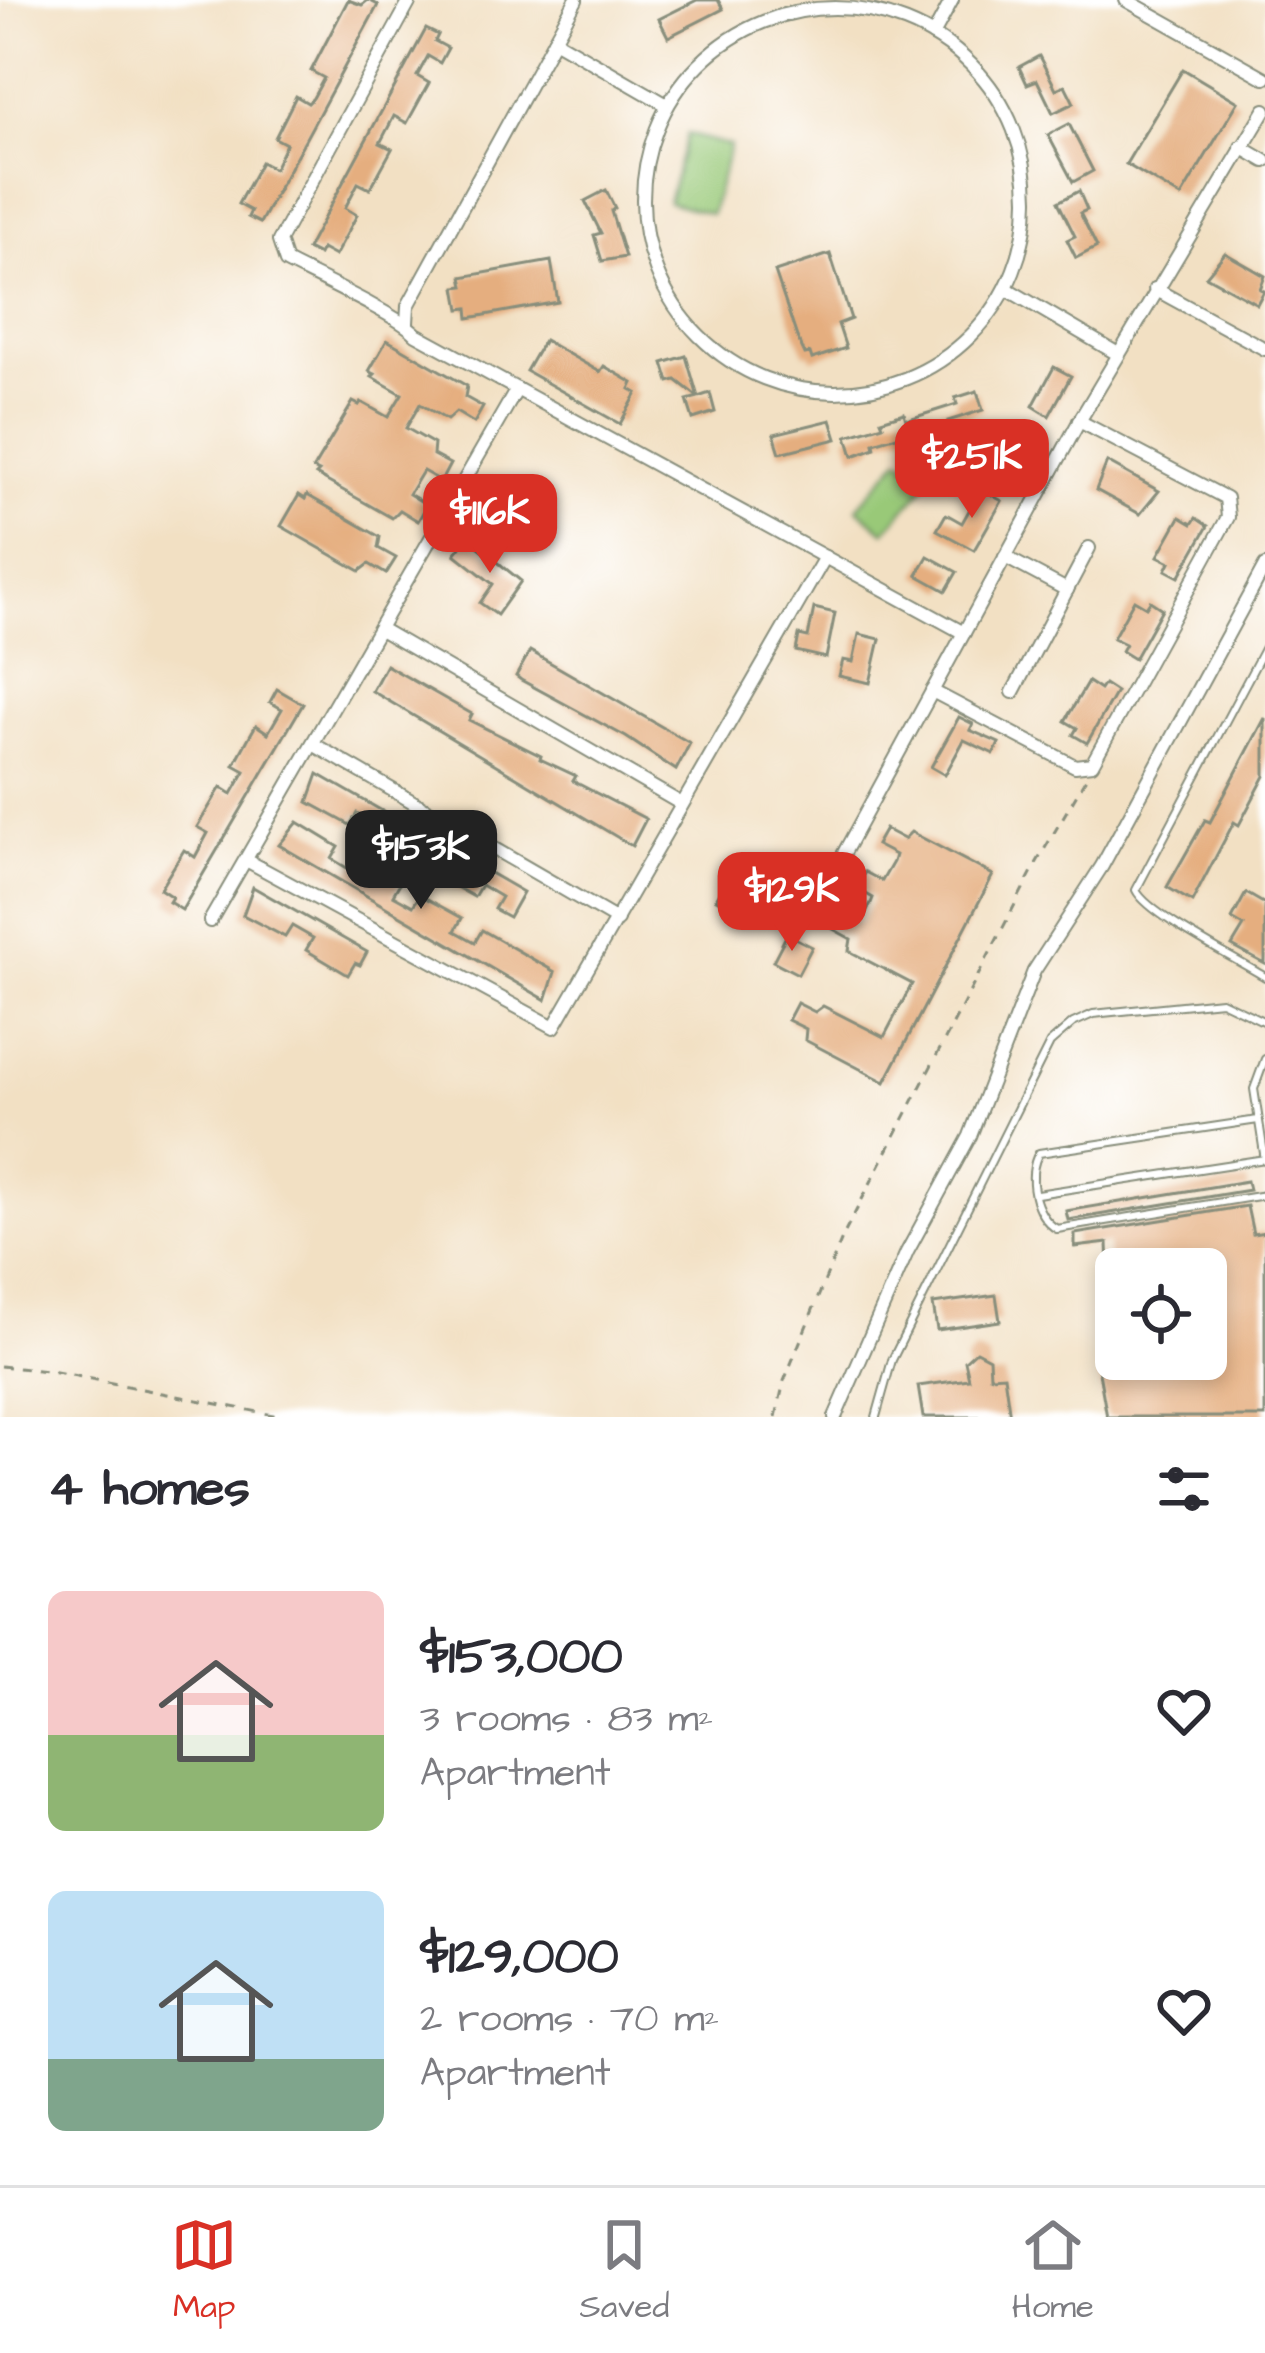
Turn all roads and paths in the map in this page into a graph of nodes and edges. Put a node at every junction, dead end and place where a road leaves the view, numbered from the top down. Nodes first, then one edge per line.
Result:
1 (576, 0) edge
2 (952, 0) edge
3 (1126, 0) edge
4 (409, 3) edge
5 (933, 34) junction
6 (554, 40) junction
7 (1265, 78) edge
8 (667, 105) junction
9 (1265, 110) edge
10 (1241, 147) junction
11 (1265, 161) edge
12 (1006, 289) junction
13 (1155, 290) junction
14 (407, 323) junction
15 (1265, 349) edge
16 (1118, 354) junction
17 (517, 389) junction
18 (1079, 421) junction
19 (1088, 548) dead end
20 (825, 557) junction
21 (1005, 557) junction
22 (1265, 566) edge
23 (1066, 590) junction
24 (380, 628) junction
25 (964, 633) junction
26 (1265, 647) edge
27 (932, 691) junction
28 (1013, 692) dead end
29 (314, 744) junction
30 (1096, 759) junction
31 (680, 803) junction
32 (246, 860) junction
33 (814, 908) dead end
34 (617, 920) junction
35 (210, 921) dead end
36 (1265, 977) edge
37 (1265, 1022) edge
38 (1265, 1059) edge
39 (1258, 1120) junction
40 (1265, 1160) edge
41 (1036, 1194) junction
42 (1265, 1195) edge
43 (0, 1366) edge
44 (284, 1417) edge
45 (776, 1417) edge
46 (836, 1417) edge
47 (876, 1417) edge

1 - 6 street
2 - 5 street
3 - 7 street
4 - 14 street
5 - 8 street
5 - 12 street
6 - 8 street
6 - 14 street
8 - 12 street
9 - 10 street
10 - 11 street
10 - 13 street
12 - 16 street
13 - 15 street
13 - 16 street
14 - 17 street
16 - 18 street
17 - 20 street
17 - 24 street
18 - 21 street
18 - 30 street
19 - 23 street
20 - 25 street
20 - 31 street
21 - 23 street
21 - 25 street
22 - 46 street
23 - 28 street
24 - 29 street
24 - 31 street
25 - 27 street
26 - 36 lane
27 - 30 street
27 - 33 street
29 - 32 street
29 - 34 street
30 - 45 path
31 - 34 street
32 - 34 street
32 - 35 street
37 - 47 lane
38 - 39 lane
39 - 40 lane
39 - 41 lane
40 - 41 lane
41 - 42 lane
43 - 44 path

